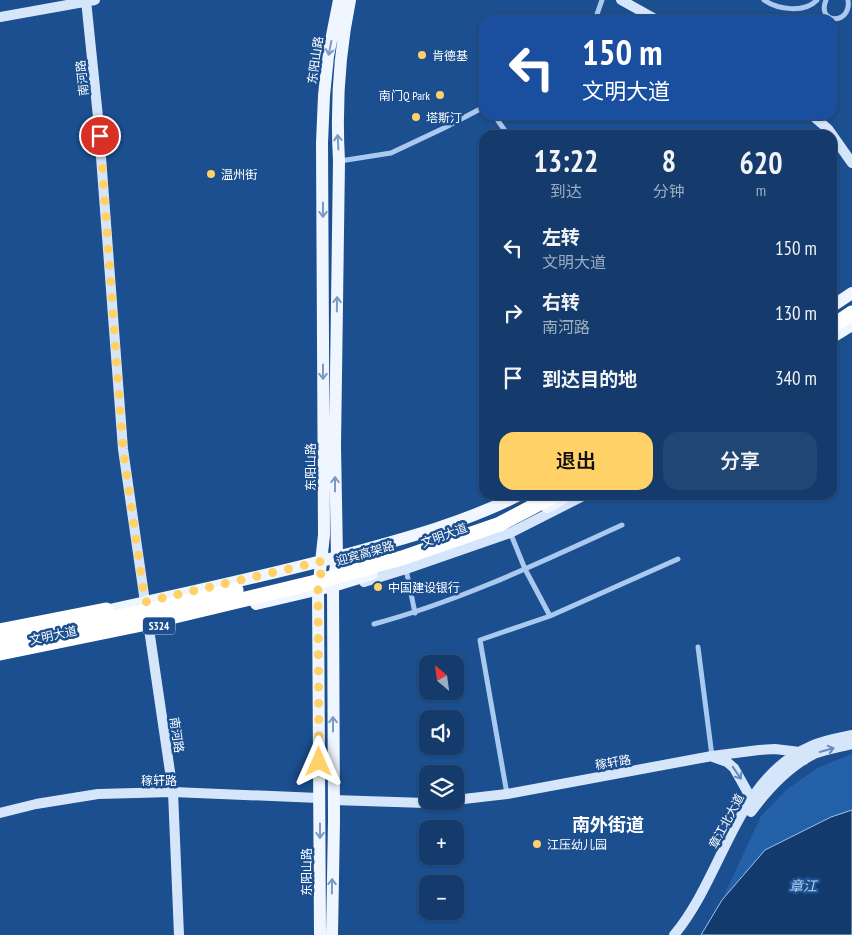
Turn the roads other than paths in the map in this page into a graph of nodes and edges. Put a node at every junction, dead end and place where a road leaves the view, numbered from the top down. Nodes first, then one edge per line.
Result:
1 (339, 0) edge
2 (350, 0) edge
3 (602, 0) edge
4 (621, 0) edge
5 (764, 0) edge
6 (822, 0) edge
7 (848, 0) edge
8 (89, 1) edge
9 (598, 15) edge
10 (649, 15) edge
11 (829, 15) edge
12 (0, 17) edge
13 (837, 19) edge
14 (479, 110) edge
15 (818, 120) edge
16 (829, 130) edge
17 (837, 142) edge
18 (339, 161) junction
19 (852, 163) edge
20 (852, 293) edge
21 (852, 302) edge
22 (837, 303) edge
23 (837, 312) edge
24 (852, 313) edge
25 (837, 323) edge
26 (852, 325) edge
27 (852, 329) edge
28 (837, 334) edge
29 (837, 340) edge
30 (510, 500) edge
31 (524, 500) edge
32 (546, 500) edge
33 (560, 500) edge
34 (574, 500) edge
35 (622, 526) dead end
36 (508, 530) junction
37 (336, 557) junction
38 (678, 559) dead end
39 (323, 561) junction
40 (405, 567) junction
41 (525, 569) junction
42 (333, 586) junction
43 (318, 590) junction
44 (145, 602) junction
45 (106, 610) joint
46 (415, 613) junction
47 (550, 616) junction
48 (374, 624) dead end
49 (149, 629) junction
50 (0, 632) edge
51 (0, 641) edge
52 (698, 647) dead end
53 (0, 653) edge
54 (0, 661) edge
55 (852, 735) edge
56 (852, 744) edge
57 (712, 756) junction
58 (802, 756) junction
59 (173, 792) junction
60 (507, 794) junction
61 (319, 798) junction
62 (464, 799) edge
63 (333, 800) junction
64 (752, 800) junction
65 (419, 803) edge
66 (0, 812) edge
67 (179, 935) edge
68 (320, 935) edge
69 (332, 935) edge
70 (674, 935) edge
71 (683, 935) edge

1 -> 39 main road, 东阳山路
18 -> 2 main road, 东阳山路
3 - 9 street
4 - 10 street
5 - 6 street
6 - 11 street
7 - 13 street
8 - 12 street
8 - 44 street, 南河路
14 - 18 street
15 - 16 street
17 - 19 street
37 -> 18 main road, 东阳山路
20 - 22 main road
21 - 23 highway
24 - 25 highway
26 - 28 main road
27 - 29 street
30 - 37 main road, 文明大道 / S324
31 - 51 highway, 迎宾高架路, bridge
32 - 53 highway, 迎宾高架路, bridge
33 - 36 main road, 文明大道 / S324
34 - 36 street
35 - 41 street
36 - 40 main road, 文明大道 / S324
36 - 41 street
37 - 39 main road, 文明大道 / S324
37 - 42 main road, 东阳山路
38 - 47 street
39 - 43 main road, 东阳山路
39 - 44 main road, 文明大道 / S324
40 - 42 main road, 文明大道 / S324
40 - 46 street
41 - 46 street
41 - 47 street
42 - 43 main road, 文明大道 / S324
63 -> 42 main road, 东阳山路
43 - 49 main road, 文明大道 / S324
43 - 61 main road, 东阳山路
44 - 45 main road, 文明大道 / S324
45 - 50 highway
46 - 48 street
47 - 60 street
49 - 54 main road, 文明大道 / S324
49 - 59 street, 南河路
52 - 57 street
55 - 58 street, 章江北大道
58 -> 56 street, 章江北大道
57 - 58 street, 稼轩路
57 - 60 street, 稼轩路
57 -> 64 street
58 - 64 street, 章江北大道
58 - 71 street, 章江北大道
59 - 61 street, 稼轩路
59 - 66 street, 稼轩路
59 - 67 street, 南河路
60 - 62 street, 稼轩路
61 -> 68 main road, 东阳山路
63 - 65 street
69 -> 63 main road, 东阳山路
64 - 70 street, 章江北大道

